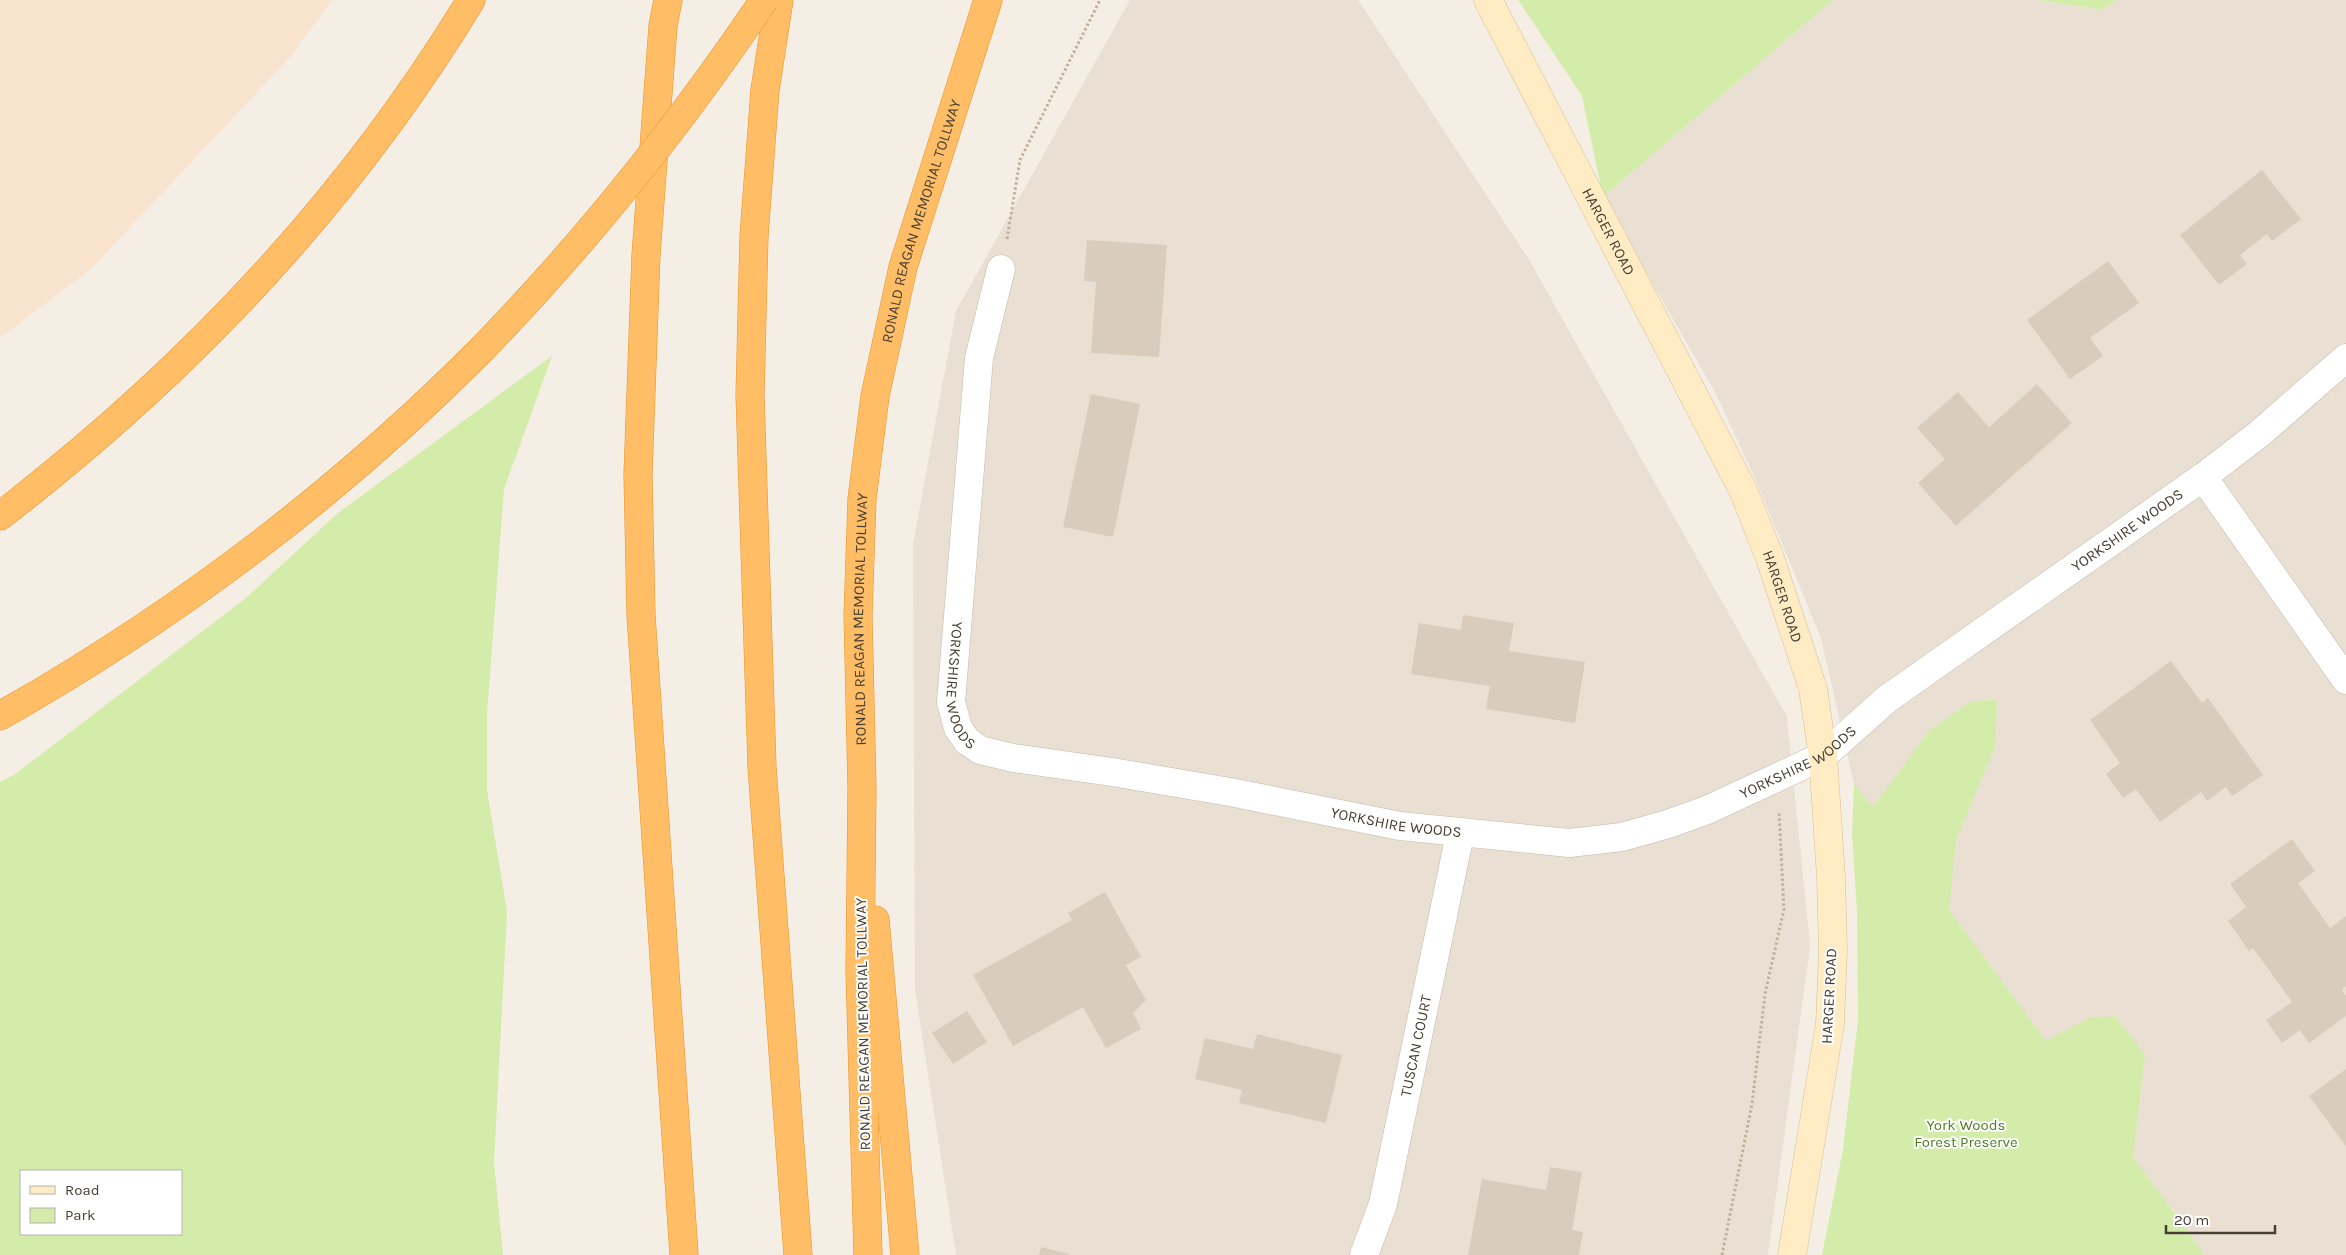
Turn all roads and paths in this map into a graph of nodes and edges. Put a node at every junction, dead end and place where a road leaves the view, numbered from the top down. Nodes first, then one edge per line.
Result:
1 (471, 0) edge
2 (668, 0) edge
3 (764, 0) edge
4 (779, 0) edge
5 (988, 0) edge
6 (1100, 0) edge
7 (1488, 0) edge
8 (1001, 269) joint
9 (2346, 358) edge
10 (2203, 477) junction
11 (0, 516) edge
12 (2346, 680) edge
13 (0, 716) edge
14 (1822, 756) junction
15 (862, 788) junction
16 (1785, 804) dead end
17 (1460, 834) junction
18 (684, 1255) edge
19 (798, 1255) edge
20 (868, 1255) edge
21 (905, 1255) edge
22 (1364, 1255) edge
23 (1722, 1255) edge
24 (1792, 1255) edge

1 - 11 highway
2 - 18 highway
3 - 13 highway, bridge
4 - 19 highway
5 - 15 highway, RONALD REAGAN MEMORIAL TOLLWAY
6 - 8 path
7 - 14 street, HARGER ROAD
8 - 17 street, YORKSHIRE WOODS
9 - 10 street, YORKSHIRE WOODS
10 - 12 street
10 - 14 street, YORKSHIRE WOODS
14 - 17 street, YORKSHIRE WOODS
14 - 24 street, HARGER ROAD
15 - 20 highway, RONALD REAGAN MEMORIAL TOLLWAY
15 - 21 highway
16 - 23 path
17 - 22 street, TUSCAN COURT

